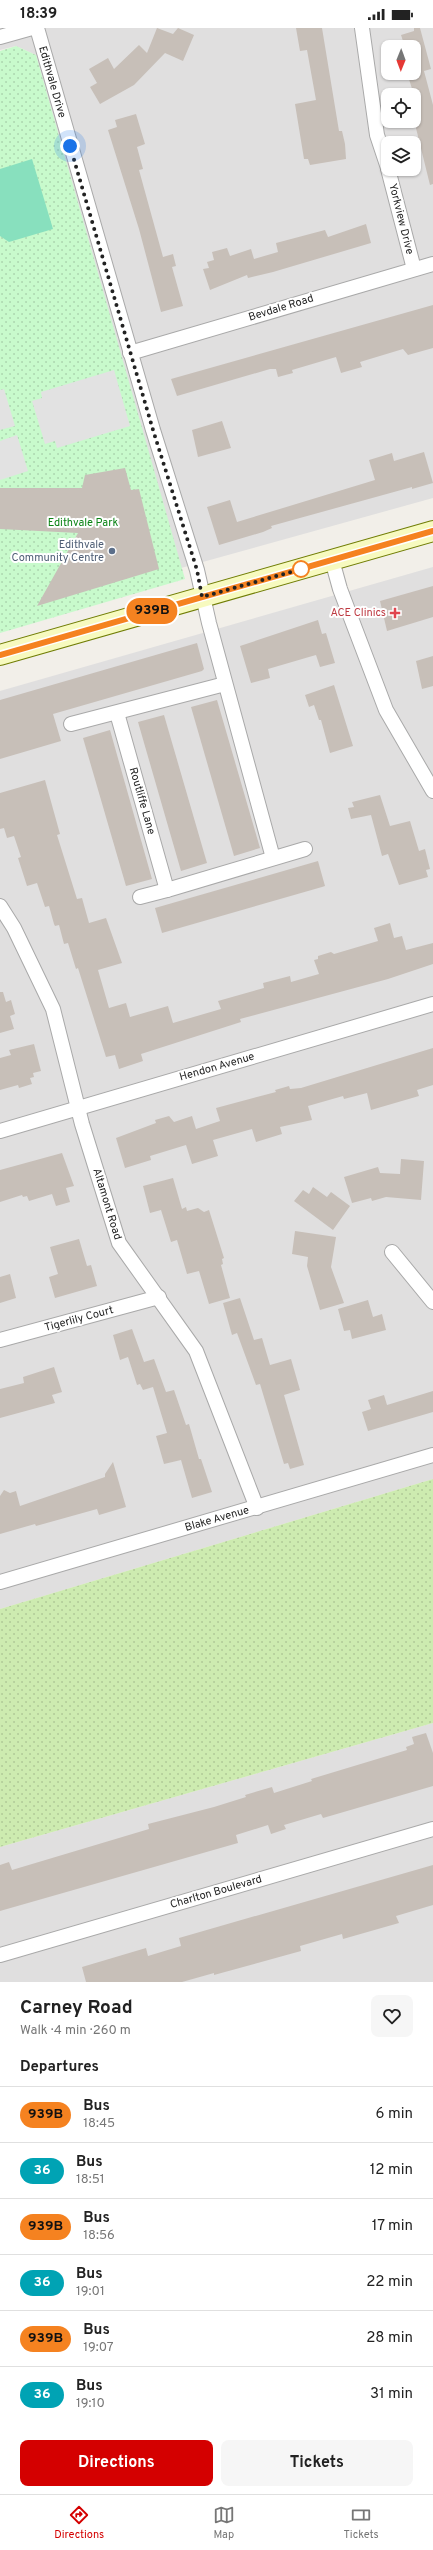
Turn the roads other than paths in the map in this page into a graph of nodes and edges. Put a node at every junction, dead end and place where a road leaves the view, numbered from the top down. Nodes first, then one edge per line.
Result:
1 (32, 28) edge
2 (36, 28) edge
3 (362, 28) edge
4 (0, 37) edge
5 (381, 147) edge
6 (390, 176) edge
7 (433, 264) edge
8 (414, 269) junction
9 (130, 353) junction
10 (433, 530) edge
11 (332, 560) junction
12 (202, 597) junction
13 (0, 655) edge
14 (225, 684) junction
15 (117, 713) junction
16 (71, 724) dead end
17 (433, 792) edge
18 (305, 849) dead end
19 (273, 858) junction
20 (167, 890) junction
21 (140, 897) dead end
22 (0, 906) edge
23 (433, 1004) edge
24 (78, 1108) junction
25 (0, 1131) edge
26 (392, 1252) dead end
27 (159, 1297) junction
28 (433, 1302) edge
29 (0, 1340) edge
30 (433, 1455) edge
31 (257, 1508) junction
32 (0, 1582) edge
33 (433, 1830) edge
34 (0, 1955) edge

1 - 4 street
2 - 9 street, Edithvale Drive
3 - 5 street, Yorkview Drive
6 - 8 street, Yorkview Drive
7 - 8 street, Bevdale Road
8 - 9 street, Bevdale Road
9 - 12 street, Edithvale Drive
10 - 11 main road
11 - 12 main road
11 - 17 street
12 - 13 main road
12 - 14 street
14 - 15 street
14 - 19 street
15 - 16 street
15 - 20 street, Routliffe Lane
18 - 19 street
19 - 20 street
20 - 21 street
22 - 24 street, Altamont Road
23 - 24 street, Hendon Avenue
24 - 25 street, Hendon Avenue
24 - 27 street, Altamont Road
26 - 28 street
27 - 29 street, Tigerlily Court
27 - 31 street, Altamont Road
30 - 31 street, Blake Avenue
31 - 32 street, Blake Avenue
33 - 34 street, Charlton Boulevard

